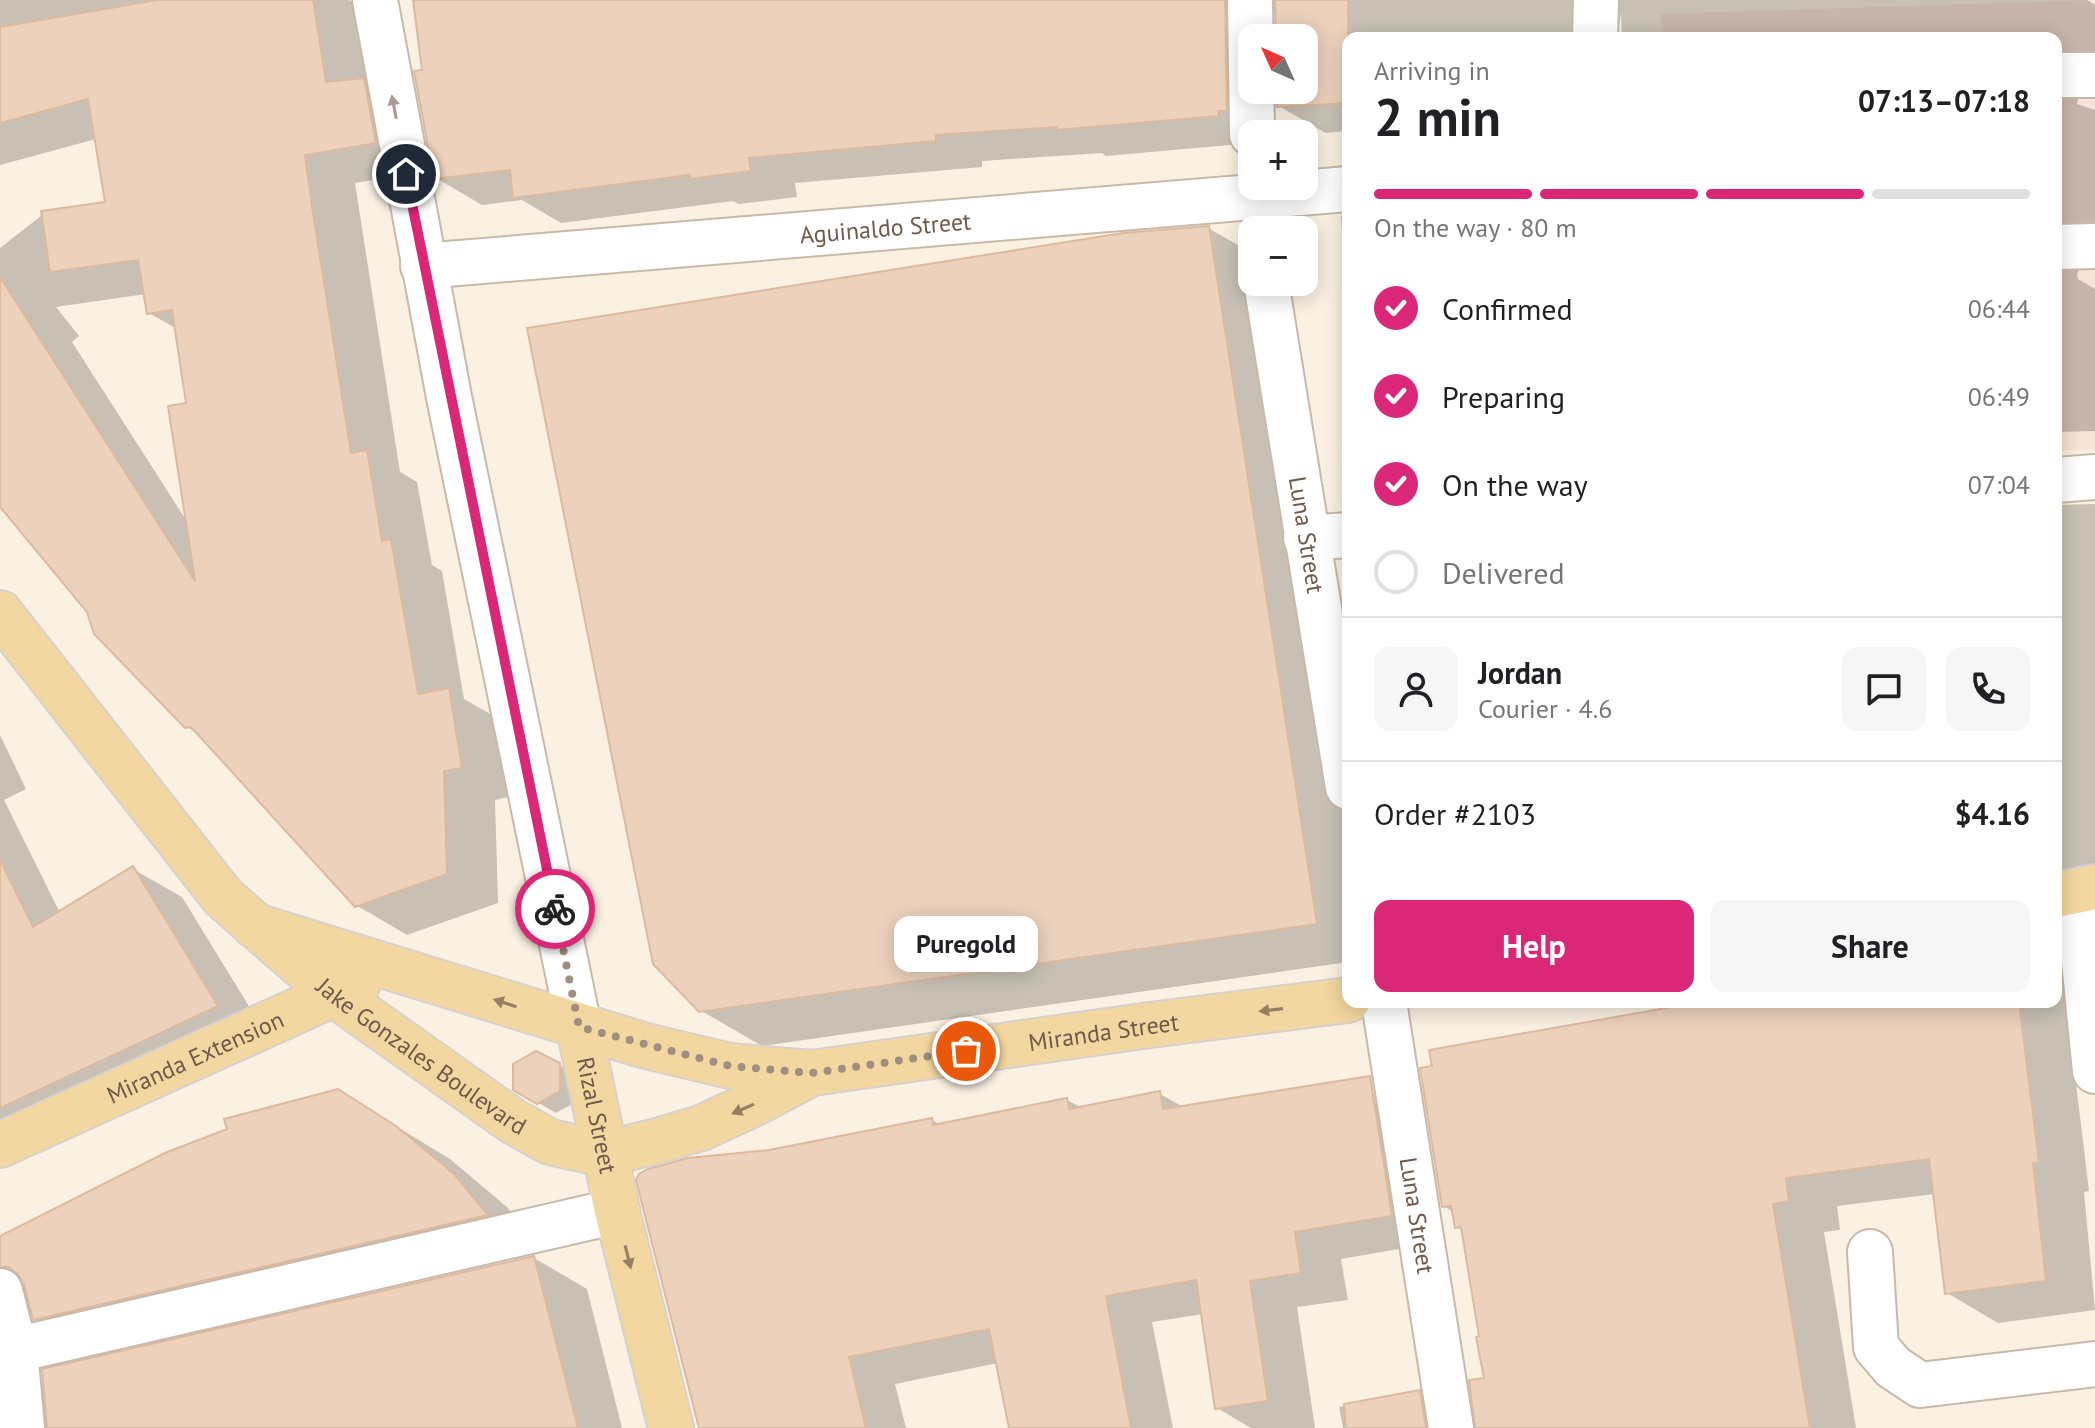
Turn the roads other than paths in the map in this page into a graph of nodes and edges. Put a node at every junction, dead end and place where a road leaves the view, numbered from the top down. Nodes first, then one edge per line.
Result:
1 (375, 0) edge
2 (1250, 0) edge
3 (1596, 0) edge
4 (1595, 32) edge
5 (2062, 75) edge
6 (2095, 75) edge
7 (1252, 120) edge
8 (1342, 190) edge
9 (1255, 204) edge
10 (2095, 246) edge
11 (2062, 247) edge
12 (423, 266) junction
13 (1269, 296) edge
14 (2095, 477) edge
15 (2062, 480) edge
16 (1327, 536) edge
17 (0, 613) edge
18 (1342, 715) edge
19 (2076, 891) edge
20 (255, 926) junction
21 (388, 966) junction
22 (335, 995) junction
23 (1342, 1001) edge
24 (1385, 1008) edge
25 (579, 1027) junction
26 (2095, 1071) edge
27 (812, 1073) junction
28 (0, 1145) edge
29 (604, 1154) junction
30 (617, 1211) junction
31 (1870, 1252) dead end
32 (0, 1291) edge
33 (15, 1350) junction
34 (2095, 1364) edge
35 (22, 1428) edge
36 (671, 1428) edge
37 (1451, 1428) edge

12 -> 1 street, Rizal Street
2 - 7 street
3 - 4 street
5 - 6 street
8 - 9 street, Aguinaldo Street
9 - 12 street, Aguinaldo Street
10 - 11 street
12 - 25 street, Rizal Street
13 - 16 street, Luna Street
14 - 15 street
16 - 18 street, Luna Street
17 - 20 main road, Jake Gonzales Boulevard
19 - 26 street
20 - 21 main road, Jake Gonzales Boulevard
20 - 22 main road, Jake Gonzales Boulevard
21 - 22 main road, Miranda Extension
25 -> 21 main road, Jake Gonzales Boulevard
22 - 28 main road, Miranda Extension
22 - 29 main road, Jake Gonzales Boulevard
23 -> 27 main road, Miranda Street
24 - 37 street, Luna Street
25 - 27 main road, Miranda Street
25 - 29 main road, Rizal Street
27 -> 29 main road, Miranda Street
29 - 30 main road, Rizal Street
30 - 33 street
30 -> 36 main road, Rizal Street
31 - 34 street
32 - 33 street
33 - 35 street

